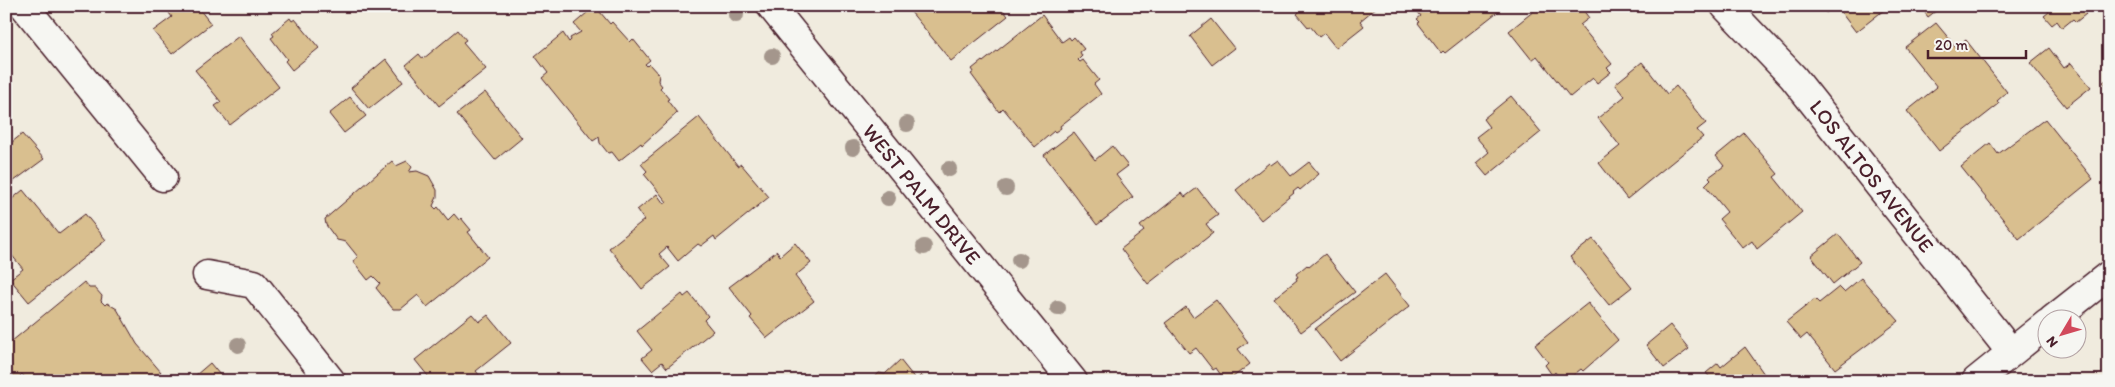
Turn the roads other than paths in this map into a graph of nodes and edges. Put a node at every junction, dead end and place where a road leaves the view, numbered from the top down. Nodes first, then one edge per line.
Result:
1 (24, 6) edge
2 (771, 6) edge
3 (1726, 6) edge
4 (163, 177) dead end
5 (207, 275) dead end
6 (2109, 275) edge
7 (2065, 310) edge
8 (2038, 331) edge
9 (2011, 352) junction
10 (331, 381) edge
11 (1073, 381) edge
12 (1976, 381) edge

1 - 4 street
2 - 11 street, WEST PALM DRIVE
3 - 9 street, LOS ALTOS AVENUE
5 - 10 street
6 - 7 street
8 - 9 street
9 - 12 street

